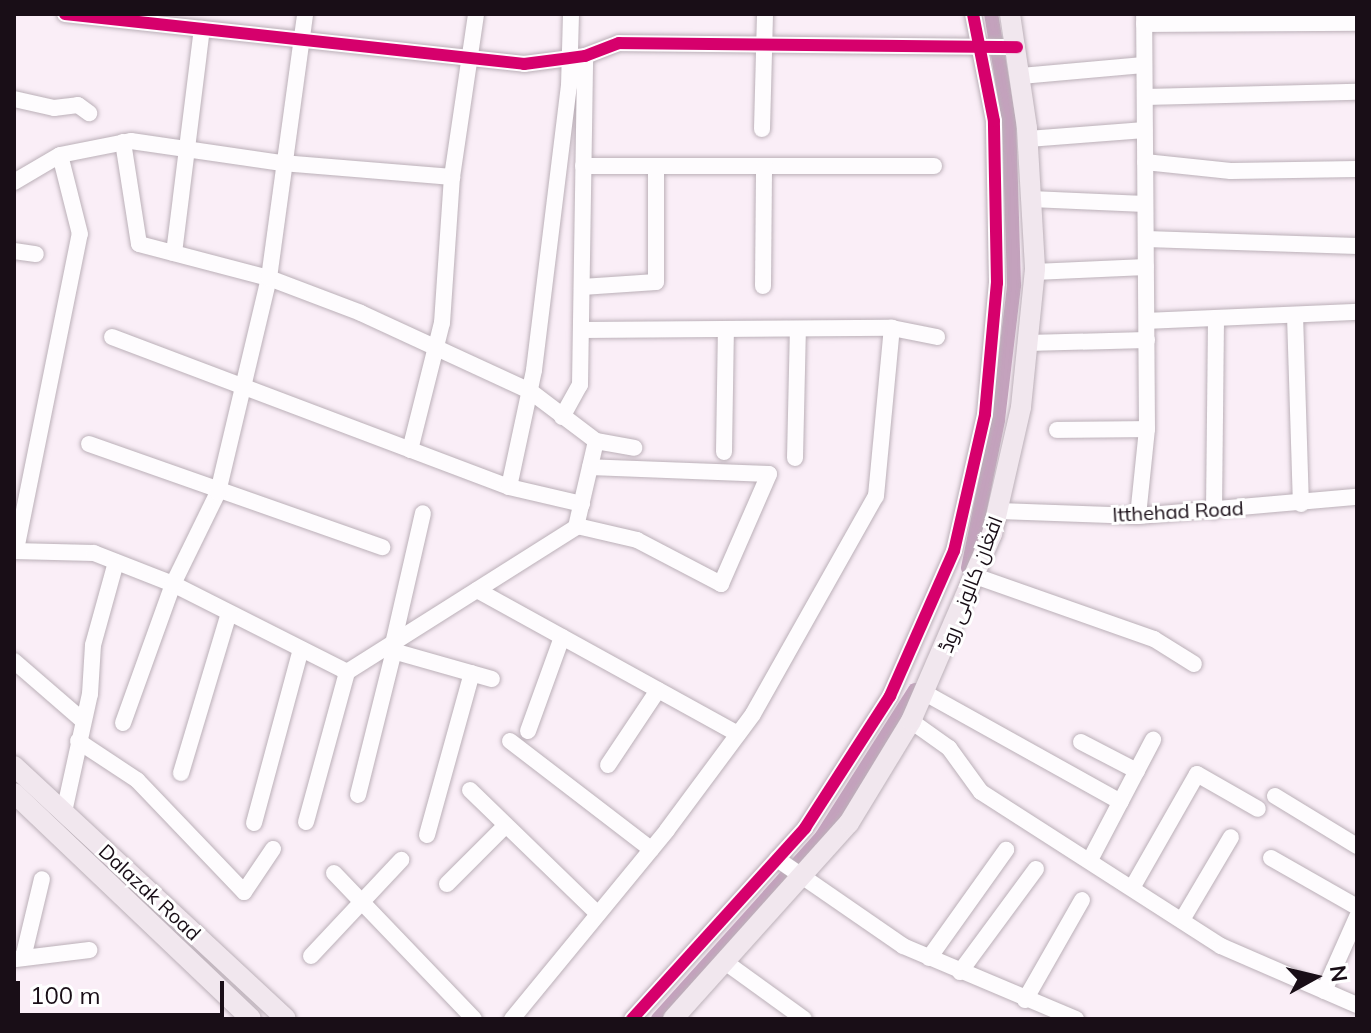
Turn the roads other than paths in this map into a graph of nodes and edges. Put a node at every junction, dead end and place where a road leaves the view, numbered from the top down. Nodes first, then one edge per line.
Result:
1 (65, 14) edge
2 (305, 14) edge
3 (476, 14) edge
4 (571, 14) edge
5 (765, 14) edge
6 (973, 14) edge
7 (1010, 14) edge
8 (117, 17) edge
9 (1144, 19) edge
10 (1357, 23) edge
11 (202, 29) junction
12 (302, 39) junction
13 (764, 45) junction
14 (982, 47) junction
15 (1014, 47) junction
16 (578, 57) junction
17 (469, 58) junction
18 (1144, 65) junction
19 (1021, 76) junction
20 (1357, 92) edge
21 (1145, 97) junction
22 (14, 99) edge
23 (89, 113) dead end
24 (762, 129) dead end
25 (1145, 130) junction
26 (1028, 139) junction
27 (123, 142) junction
28 (186, 149) junction
29 (60, 155) junction
30 (1145, 162) junction
31 (282, 163) junction
32 (583, 166) junction
33 (656, 166) junction
34 (764, 166) junction
35 (934, 166) dead end
36 (1357, 169) edge
37 (452, 177) junction
38 (14, 182) edge
39 (1031, 199) junction
40 (1145, 204) junction
41 (1146, 239) junction
42 (1357, 246) edge
43 (14, 251) edge
44 (174, 253) junction
45 (36, 254) dead end
46 (1146, 267) junction
47 (1034, 272) junction
48 (269, 278) junction
49 (763, 286) dead end
50 (582, 287) junction
51 (1357, 312) edge
52 (1295, 315) junction
53 (1216, 319) junction
54 (1147, 321) junction
55 (892, 328) junction
56 (726, 329) junction
57 (798, 329) junction
58 (581, 330) junction
59 (112, 337) dead end
60 (937, 337) dead end
61 (1147, 340) junction
62 (1027, 343) junction
63 (436, 347) junction
64 (243, 386) junction
65 (530, 391) junction
66 (562, 417) junction
67 (1147, 429) junction
68 (1057, 430) dead end
69 (596, 441) junction
70 (89, 444) dead end
71 (634, 448) dead end
72 (410, 450) junction
73 (724, 452) dead end
74 (795, 458) dead end
75 (590, 467) junction
76 (509, 487) junction
77 (218, 492) junction
78 (1357, 497) edge
79 (582, 504) junction
80 (1301, 504) junction
81 (999, 511) junction
82 (1214, 511) junction
83 (423, 513) dead end
84 (1138, 516) junction
85 (577, 526) junction
86 (382, 547) dead end
87 (15, 550) edge
88 (116, 562) junction
89 (975, 576) junction
90 (173, 584) junction
91 (477, 590) junction
92 (229, 613) junction
93 (562, 637) junction
94 (390, 648) junction
95 (301, 649) junction
96 (14, 661) edge
97 (1194, 664) dead end
98 (347, 672) junction
99 (472, 673) junction
100 (492, 679) dead end
101 (658, 690) junction
102 (925, 693) junction
103 (82, 720) junction
104 (911, 721) junction
105 (123, 723) dead end
106 (528, 731) dead end
107 (738, 734) junction
108 (1153, 740) dead end
109 (78, 741) junction
110 (510, 741) dead end
111 (1081, 742) dead end
112 (608, 765) dead end
113 (14, 766) edge
114 (1137, 771) junction
115 (181, 773) dead end
116 (470, 790) dead end
117 (14, 793) edge
118 (358, 795) dead end
119 (1275, 796) dead end
120 (1121, 802) junction
121 (1258, 809) dead end
122 (56, 815) junction
123 (306, 822) dead end
124 (254, 823) dead end
125 (506, 825) junction
126 (427, 835) dead end
127 (1231, 837) dead end
128 (1357, 846) edge
129 (273, 849) dead end
130 (651, 849) junction
131 (1006, 850) dead end
132 (1271, 858) dead end
133 (777, 859) junction
134 (401, 860) dead end
135 (1090, 860) junction
136 (1036, 869) dead end
137 (334, 873) dead end
138 (42, 879) dead end
139 (803, 879) junction
140 (447, 884) dead end
141 (1132, 888) junction
142 (1082, 900) dead end
143 (362, 902) junction
144 (1357, 907) edge
145 (598, 914) junction
146 (1357, 917) edge
147 (1182, 920) junction
148 (89, 950) dead end
149 (311, 956) dead end
150 (929, 958) junction
151 (18, 959) edge
152 (725, 962) junction
153 (960, 972) junction
154 (1324, 991) junction
155 (1025, 1000) junction
156 (1357, 1005) edge
157 (244, 1017) edge
158 (286, 1019) edge
159 (474, 1019) edge
160 (512, 1019) edge
161 (632, 1019) edge
162 (673, 1019) edge
163 (804, 1019) edge
164 (1076, 1019) edge

1 - 8 street
2 - 12 street
3 - 17 street
4 - 16 street
5 - 13 street
6 - 14 street
7 - 15 main road, افغان کالونی روڈ
8 - 11 street
9 - 10 street
9 - 18 street
11 - 12 street
11 - 28 street
12 - 17 street
12 - 31 street
13 - 14 street
13 - 16 street
13 - 24 street
14 - 15 street
14 - 133 street
15 - 19 main road, افغان کالونی روڈ
16 - 17 street
16 - 32 street
16 - 65 street
17 - 37 street
18 - 19 street
18 - 21 street
19 - 26 main road, افغان کالونی روڈ
20 - 21 street
21 - 25 street
22 - 23 street
25 - 26 street
25 - 30 street
26 - 39 main road, افغان کالونی روڈ
27 - 28 street
27 - 29 street
27 - 44 street
28 - 31 street
28 - 44 street
29 - 38 street
29 - 87 street
30 - 36 street
30 - 40 street
31 - 37 street
31 - 48 street
32 - 33 street
32 - 50 street
33 - 34 street
33 - 50 street
34 - 35 street
34 - 49 street
37 - 63 street
39 - 40 street
39 - 47 main road, افغان کالونی روڈ
40 - 41 street
41 - 42 street
41 - 46 street
43 - 45 street
44 - 48 street
46 - 47 street
46 - 54 street
47 - 62 main road, افغان کالونی روڈ
48 - 63 street
48 - 64 street
50 - 58 street
51 - 52 street
52 - 53 street
52 - 80 street
53 - 54 street
53 - 82 street
54 - 61 street
55 - 57 street
55 - 60 street
55 - 107 street
56 - 57 street
56 - 58 street
56 - 73 street
57 - 74 street
58 - 66 street
59 - 64 street
61 - 62 street
61 - 67 street
62 - 81 main road, افغان کالونی روڈ
63 - 65 street
63 - 72 street
64 - 72 street
64 - 77 street
65 - 66 street
65 - 76 street
66 - 69 street
67 - 68 street
67 - 84 street
69 - 71 street
69 - 75 street
70 - 77 street
72 - 76 street
75 - 79 street
75 - 85 street
76 - 79 street
77 - 86 street
77 - 90 street
78 - 80 street, Itthehad Road
79 - 85 street
80 - 82 street, Itthehad Road
81 - 84 street, Itthehad Road
81 - 89 main road, افغان کالونی روڈ
82 - 84 street, Itthehad Road
83 - 94 street
85 - 91 street
87 - 88 street
88 - 90 street
88 - 103 street
89 - 97 street
89 - 102 main road, افغان کالونی روڈ
90 - 92 street
90 - 105 street
91 - 93 street
91 - 94 street
92 - 95 street
92 - 115 street
93 - 101 street
93 - 106 street
94 - 98 street
94 - 99 street
94 - 118 street
95 - 98 street
95 - 124 street
96 - 103 street
98 - 123 street
99 - 100 street
99 - 126 street
101 - 107 street
101 - 112 street
102 - 104 main road, افغان کالونی روڈ
102 - 120 street
103 - 109 street
104 - 135 street
104 - 139 main road, افغان کالونی روڈ
107 - 130 street
108 - 114 street
109 - 122 street
109 - 129 street
110 - 130 street
111 - 114 street
113 - 122 main road, Dalazak Road
114 - 120 street
116 - 125 street
117 - 122 main road, Dalazak Road
119 - 128 street
120 - 135 street
121 - 141 street
122 - 157 main road, Dalazak Road
122 - 158 main road, Dalazak Road
125 - 140 street
125 - 145 street
127 - 147 street
130 - 145 street
131 - 150 street
132 - 144 street
133 - 139 street
133 - 161 street
134 - 143 street
135 - 141 street
136 - 153 street
137 - 143 street
138 - 151 street
139 - 150 street
139 - 152 main road, افغان کالونی روڈ
141 - 147 street
142 - 155 street
143 - 149 street
143 - 159 street
145 - 160 street
146 - 154 street
147 - 154 street
148 - 151 street
150 - 153 street
152 - 162 main road, افغان کالونی روڈ
152 - 163 street
153 - 155 street
154 - 156 street
155 - 164 street

